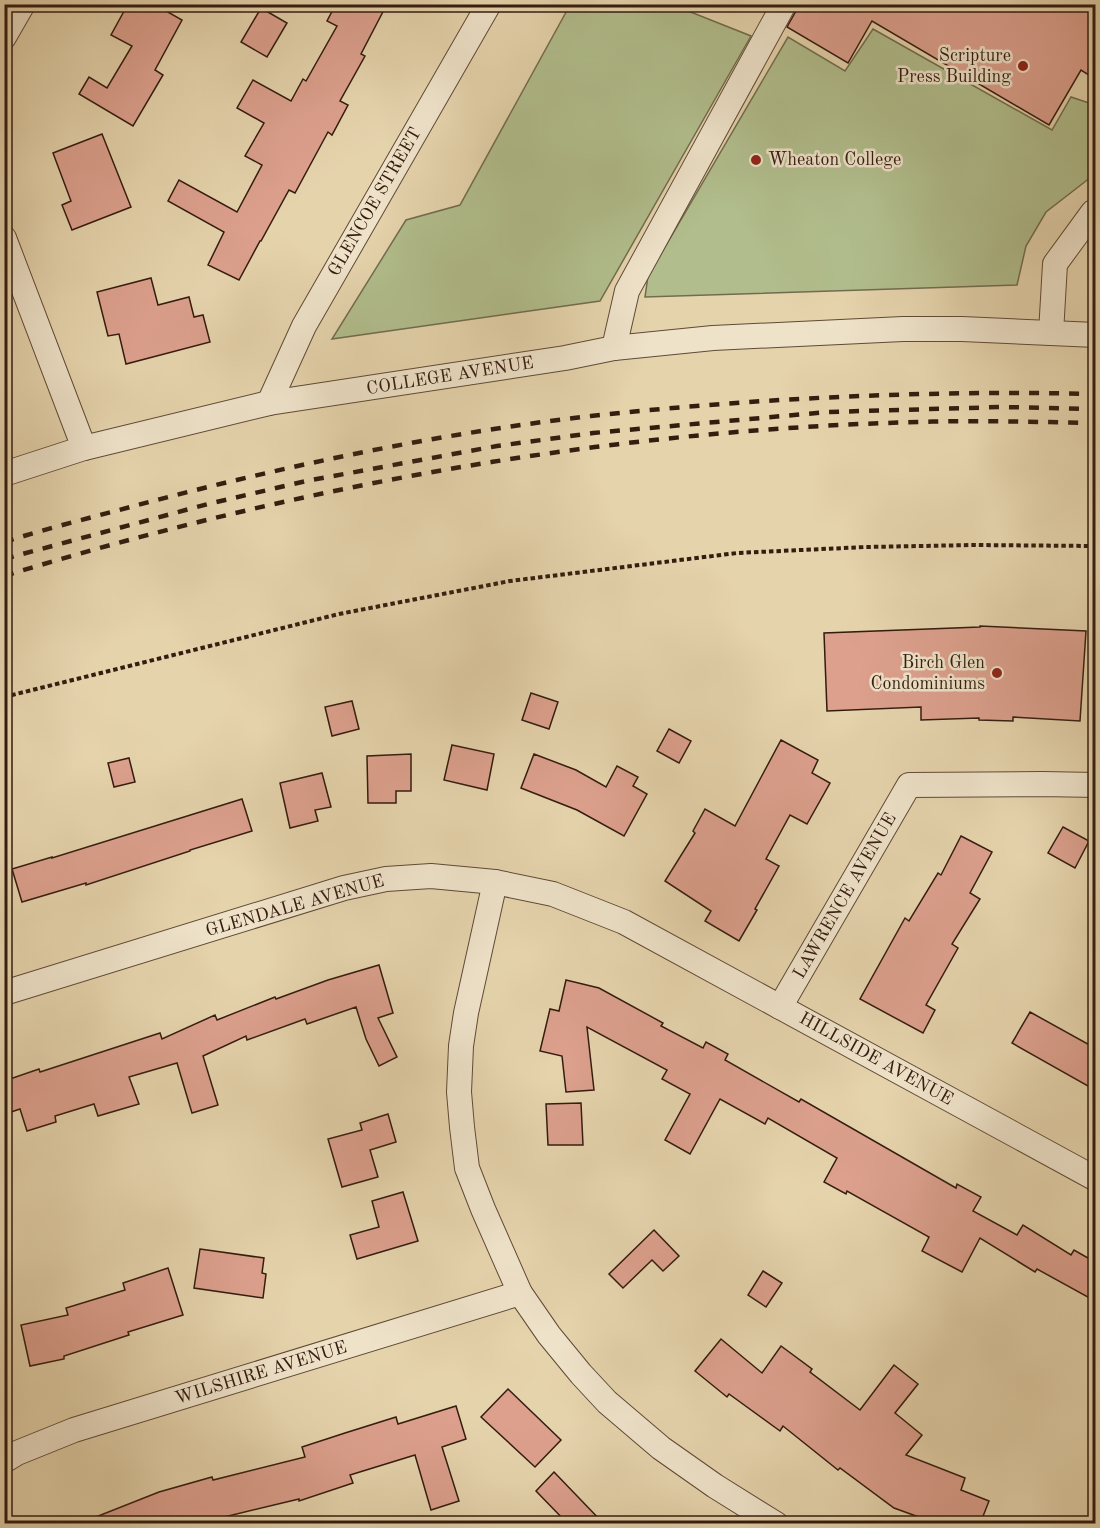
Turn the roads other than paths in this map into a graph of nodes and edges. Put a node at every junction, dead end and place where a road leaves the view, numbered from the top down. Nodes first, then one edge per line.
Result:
1 (23, 4) edge
2 (489, 4) edge
3 (784, 4) edge
4 (4, 37) edge
5 (1094, 210) edge
6 (4, 238) edge
7 (1051, 333) junction
8 (1095, 335) edge
9 (614, 348) junction
10 (269, 403) junction
11 (84, 448) junction
12 (4, 474) edge
13 (1095, 786) edge
14 (495, 882) junction
15 (656, 940) joint
16 (4, 993) edge
17 (780, 1007) junction
18 (1095, 1179) edge
19 (520, 1293) junction
20 (4, 1461) edge
21 (776, 1524) edge

1 - 4 street
2 - 10 street, GLENCOE STREET
3 - 9 street
5 - 7 street
6 - 11 street
7 - 8 street, COLLEGE AVENUE
7 - 9 street, COLLEGE AVENUE
9 - 10 street, COLLEGE AVENUE
10 - 11 street, COLLEGE AVENUE
11 - 12 street, COLLEGE AVENUE
13 - 17 street, LAWRENCE AVENUE
14 - 15 street, GLENDALE AVENUE
14 - 16 street, GLENDALE AVENUE
14 - 19 street
15 - 17 street, HILLSIDE AVENUE
17 - 18 street, HILLSIDE AVENUE
19 - 20 street, WILSHIRE AVENUE
19 - 21 street

